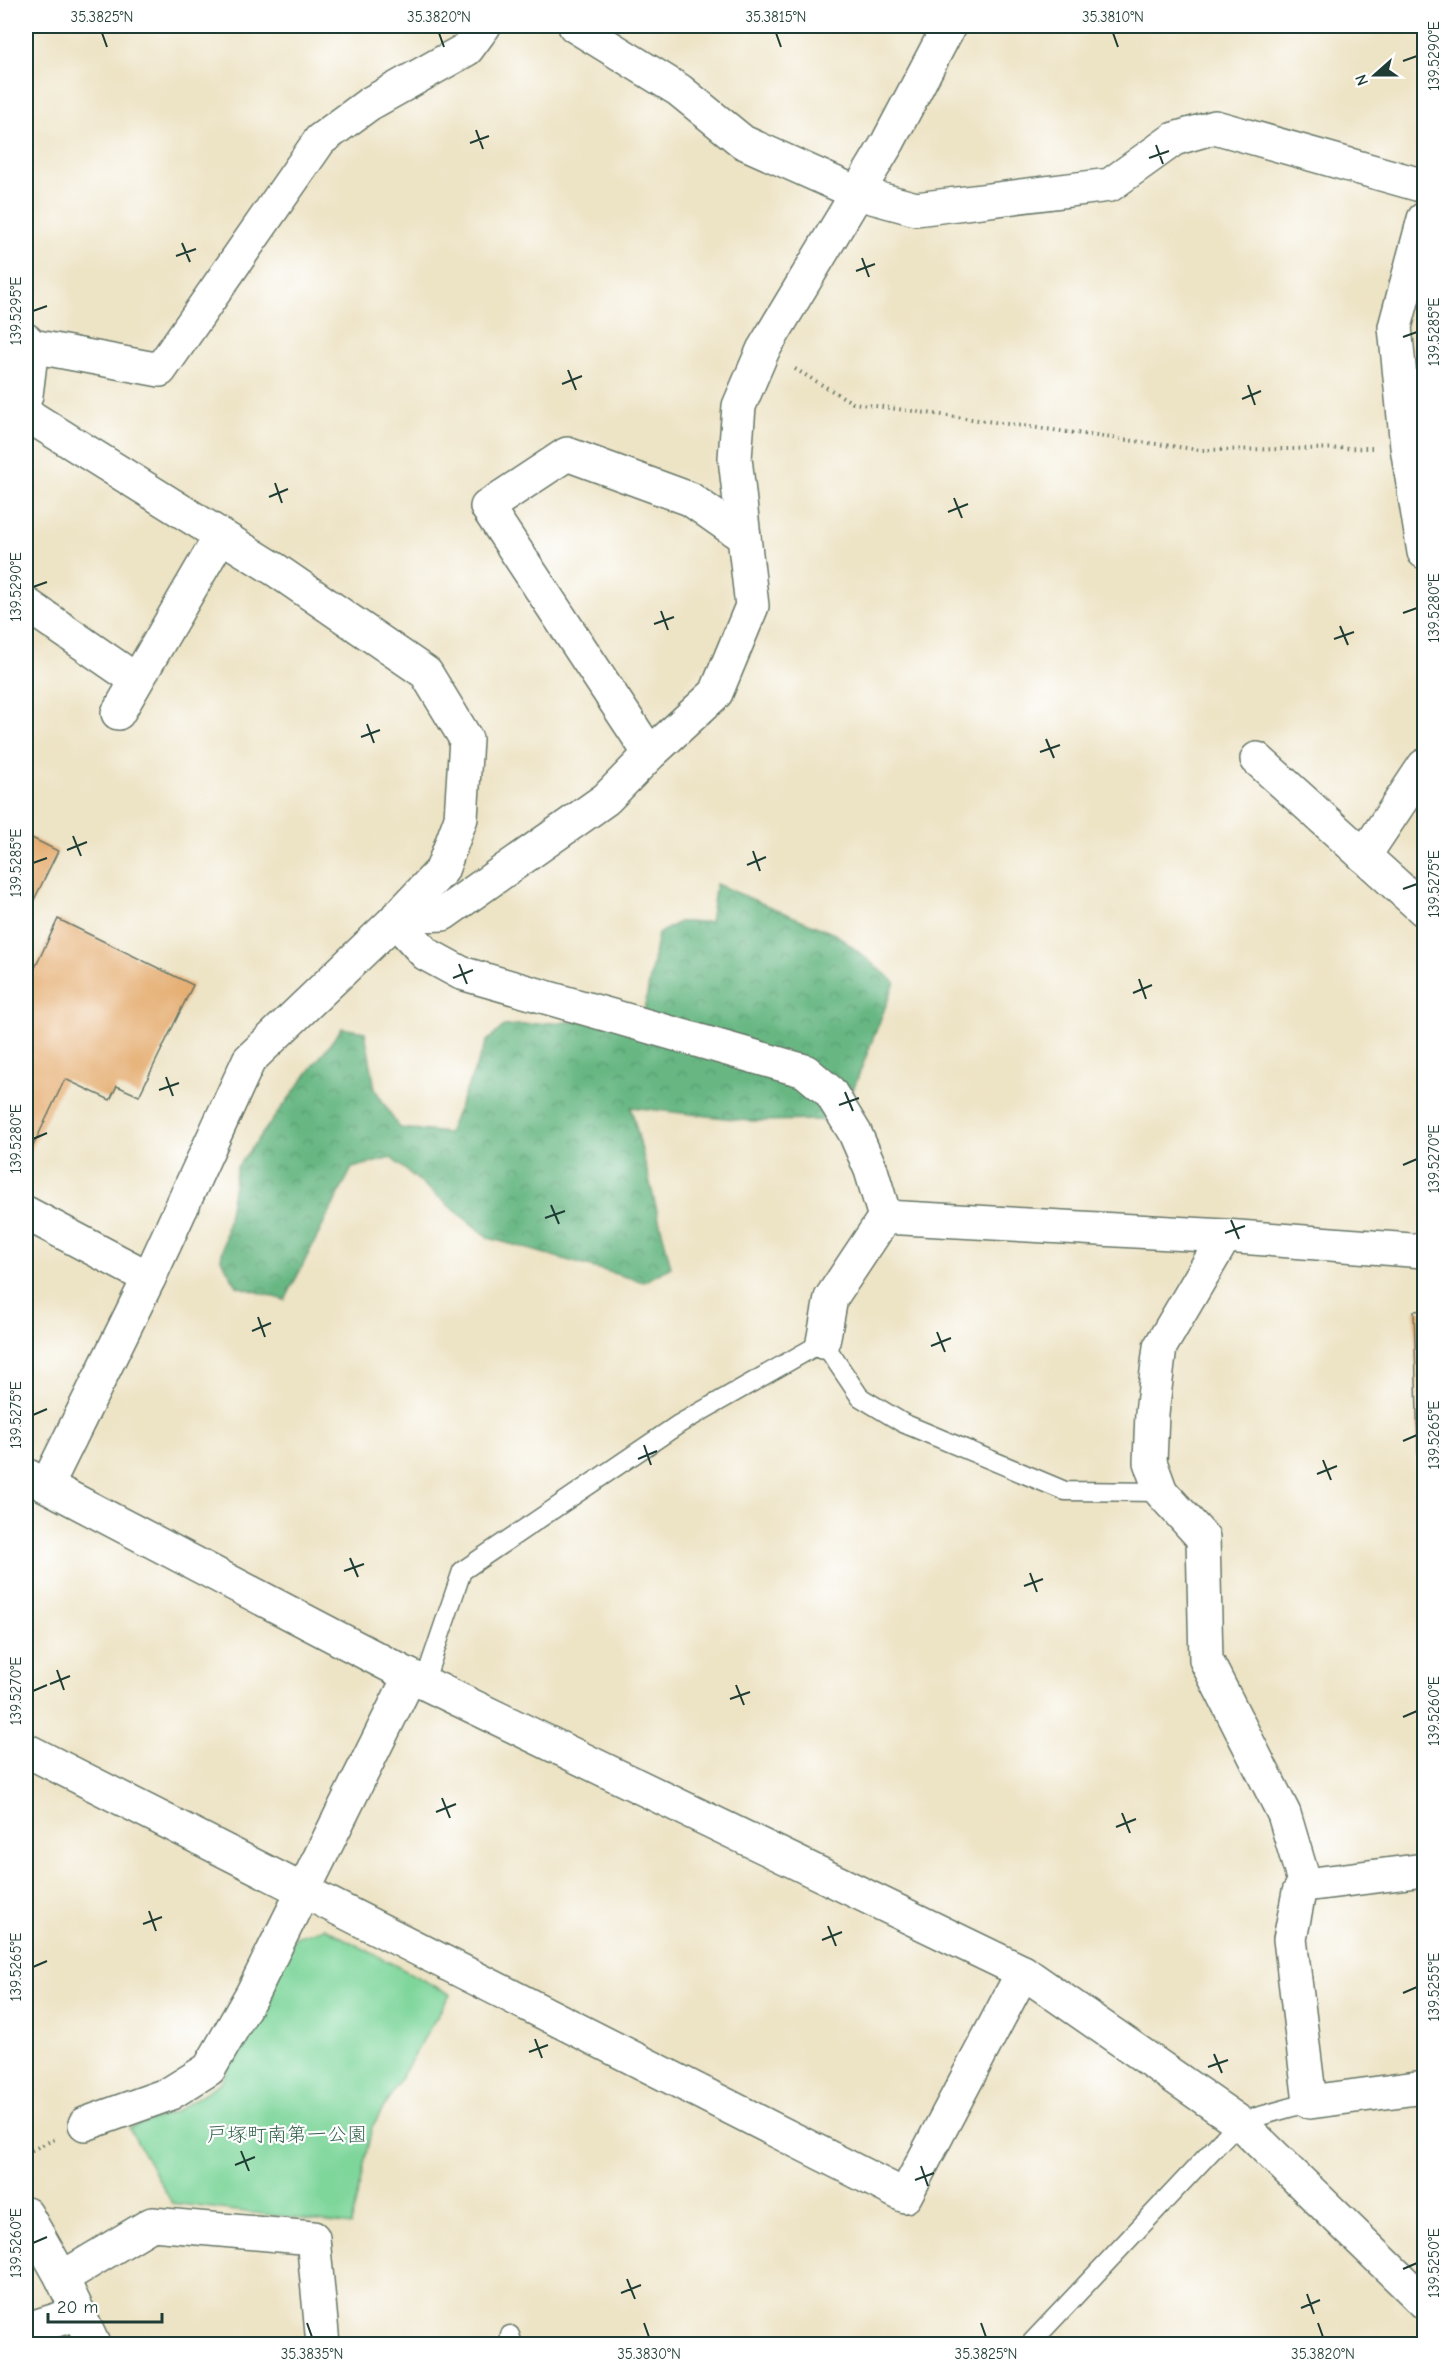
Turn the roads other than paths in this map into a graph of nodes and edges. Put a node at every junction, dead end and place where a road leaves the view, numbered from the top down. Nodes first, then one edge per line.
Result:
1 (484, 26) edge
2 (575, 26) edge
3 (949, 26) edge
4 (1425, 186) edge
5 (857, 193) junction
6 (1425, 219) edge
7 (29, 343) edge
8 (26, 395) edge
9 (26, 414) edge
10 (220, 537) junction
11 (744, 537) junction
12 (1425, 552) edge
13 (26, 604) edge
14 (136, 680) junction
15 (117, 713) dead end
16 (650, 754) junction
17 (1257, 759) dead end
18 (1425, 766) edge
19 (1364, 856) junction
20 (1425, 910) edge
21 (397, 918) junction
22 (26, 1213) edge
23 (885, 1217) junction
24 (1225, 1236) junction
25 (1425, 1251) edge
26 (148, 1278) junction
27 (823, 1342) junction
28 (36, 1480) edge
29 (1161, 1492) junction
30 (417, 1679) junction
31 (26, 1750) edge
32 (1425, 1870) edge
33 (1305, 1885) junction
34 (304, 1889) junction
35 (1023, 1972) junction
36 (1425, 2087) edge
37 (1310, 2102) junction
38 (1239, 2122) junction
39 (85, 2124) dead end
40 (26, 2214) edge
41 (63, 2278) junction
42 (1425, 2302) edge
43 (79, 2313) junction
44 (26, 2326) edge
45 (93, 2344) edge
46 (323, 2344) edge
47 (1030, 2344) edge

1 - 7 street
2 - 5 street
3 - 5 street
4 - 5 street
5 - 11 street
6 - 12 street
7 - 8 street
9 - 10 street
10 - 14 street
10 - 21 street
11 - 16 street
11 - 16 street
13 - 14 street
14 - 15 street
16 - 21 street
17 - 19 street
18 - 19 street
19 - 20 street
21 - 23 street
21 - 26 street
22 - 26 street
23 - 24 street
23 - 27 street
24 - 25 street
24 - 29 street
26 - 28 street
27 - 29 lane
27 - 30 lane
28 - 30 street
29 - 33 street
30 - 34 street
30 - 35 street
31 - 34 street
32 - 33 street
33 - 37 street
34 - 35 street
34 - 39 street
35 - 38 street
36 - 37 street
37 - 38 lane
38 - 42 street
38 - 47 lane
40 - 41 street
41 - 43 street
41 - 46 street
43 - 44 street
43 - 45 street

